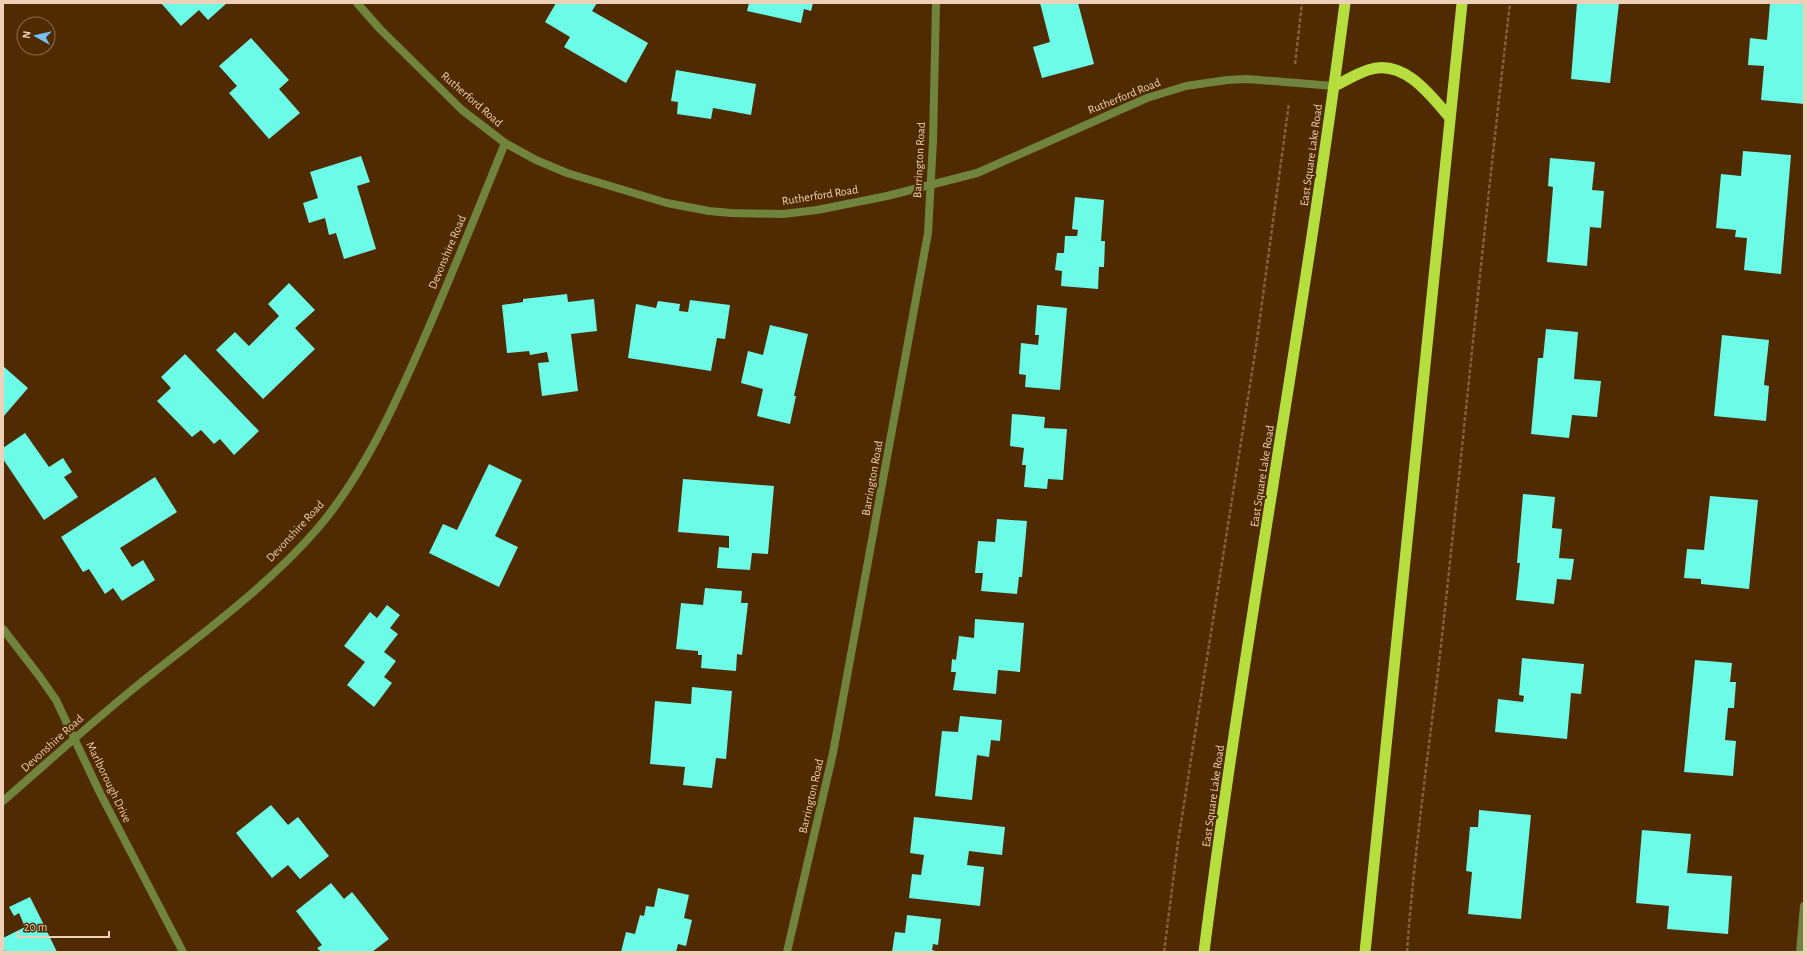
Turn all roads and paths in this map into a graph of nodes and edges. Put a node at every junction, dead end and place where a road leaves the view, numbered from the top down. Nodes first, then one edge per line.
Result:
1 (356, 3) edge
2 (936, 3) edge
3 (1302, 3) edge
4 (1345, 3) edge
5 (1462, 3) edge
6 (1510, 3) edge
7 (1298, 45) dead end
8 (1334, 86) junction
9 (1288, 112) dead end
10 (1450, 118) junction
11 (505, 143) junction
12 (930, 185) junction
13 (3, 629) edge
14 (75, 739) junction
15 (3, 801) edge
16 (1804, 906) edge
17 (184, 952) edge
18 (787, 952) edge
19 (1164, 952) edge
20 (1204, 952) edge
21 (1365, 952) edge
22 (1406, 952) edge
23 (1800, 952) edge

1 - 11 street, Rutherford Road
2 - 12 street, Barrington Road
3 - 7 path
4 - 8 highway, East Square Lake Road
5 - 10 highway
6 - 22 path
8 - 10 highway
8 - 12 street, Rutherford Road
8 - 20 highway, East Square Lake Road
9 - 19 path
10 - 21 highway
11 - 12 street, Rutherford Road
11 - 14 street, Devonshire Road
12 - 18 street, Barrington Road
13 - 14 street, Marlborough Drive
14 - 15 street, Devonshire Road
14 - 17 street, Marlborough Drive
16 - 23 street

